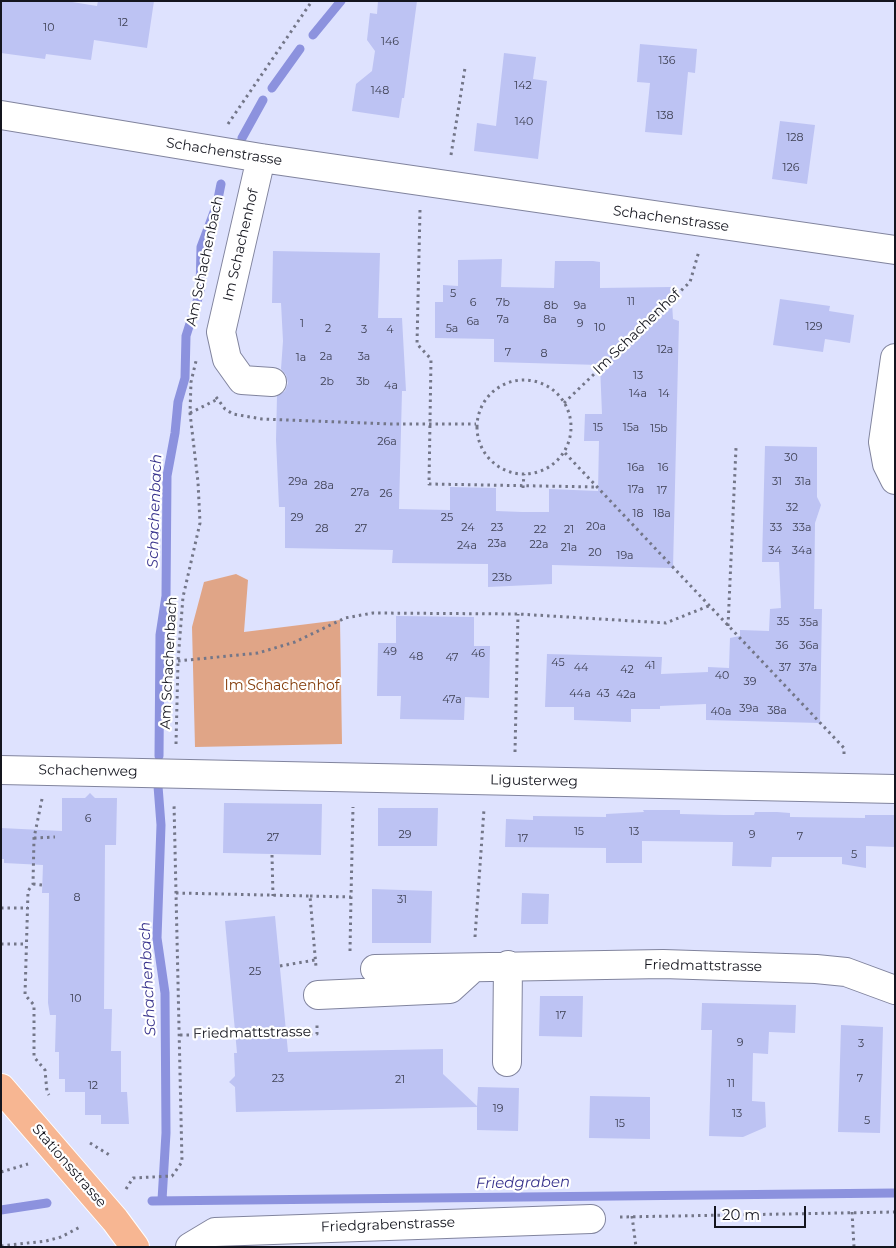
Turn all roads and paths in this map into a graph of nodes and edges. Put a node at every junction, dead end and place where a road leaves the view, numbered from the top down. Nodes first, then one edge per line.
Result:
1 (312, 1) edge
2 (465, 68) dead end
3 (1, 115) edge
4 (216, 152) junction
5 (261, 158) junction
6 (447, 186) junction
7 (420, 210) dead end
8 (706, 224) junction
9 (895, 250) edge
10 (197, 354) dead end
11 (895, 358) edge
12 (272, 382) dead end
13 (216, 391) dead end
14 (216, 400) junction
15 (564, 402) junction
16 (190, 413) junction
17 (429, 424) junction
18 (476, 424) junction
19 (736, 448) dead end
20 (565, 453) junction
21 (524, 474) junction
22 (895, 480) edge
23 (597, 487) junction
24 (524, 488) junction
25 (711, 605) junction
26 (518, 614) junction
27 (728, 626) junction
28 (178, 661) junction
29 (1, 770) edge
30 (47, 770) junction
31 (174, 772) junction
32 (354, 776) junction
33 (486, 780) junction
34 (514, 780) junction
35 (847, 788) junction
36 (895, 789) edge
37 (55, 837) dead end
38 (34, 838) junction
39 (272, 854) dead end
40 (33, 884) junction
41 (42, 885) dead end
42 (176, 893) junction
43 (273, 896) junction
44 (310, 896) junction
45 (351, 897) junction
46 (1, 908) edge
47 (28, 908) junction
48 (1, 944) edge
49 (27, 944) junction
50 (315, 960) junction
51 (508, 965) junction
52 (280, 966) dead end
53 (473, 968) junction
54 (376, 969) dead end
55 (895, 990) edge
56 (350, 993) junction
57 (318, 995) junction
58 (180, 1035) junction
59 (507, 1062) dead end
60 (1, 1088) edge
61 (52, 1099) dead end
62 (88, 1142) dead end
63 (111, 1156) dead end
64 (121, 1196) dead end
65 (852, 1212) junction
66 (895, 1212) edge
67 (632, 1216) junction
68 (591, 1219) joint
69 (90, 1222) dead end
70 (1, 1246) edge
71 (135, 1247) edge
72 (190, 1247) edge
73 (636, 1247) edge
74 (854, 1247) edge

1 - 4 path
2 - 6 path
3 - 4 street, Schachenstrasse
4 - 5 street, Schachenstrasse
5 - 6 street, Schachenstrasse
5 - 12 street, Im Schachenhof
6 - 8 street, Schachenstrasse
7 - 17 path
8 - 9 street, Schachenstrasse
8 - 15 path, Im Schachenhof
10 - 16 path, Am Schachenbach
11 - 22 street
13 - 14 path
14 - 16 path
14 - 17 path
15 - 18 path
15 - 20 path
16 - 28 path, Am Schachenbach
17 - 18 path
17 - 24 path
18 - 21 path
19 - 27 path
20 - 21 path
20 - 23 path
21 - 24 path
23 - 24 path
23 - 25 path
25 - 26 path
25 - 27 path
26 - 28 path
26 - 34 path
27 - 35 path
28 - 31 path, Am Schachenbach
29 - 30 street, Schachenweg
30 - 31 street, Schachenweg
30 - 38 path
31 - 32 street, Ligusterweg
31 - 42 path, Am Schachenbach
32 - 33 street, Ligusterweg
32 - 45 path
33 - 34 street, Ligusterweg
33 - 53 path
34 - 35 street, Ligusterweg
35 - 36 street, Ligusterweg
37 - 38 path
38 - 40 path
39 - 43 path
40 - 41 path
40 - 47 path
42 - 43 path
42 - 58 path, Am Schachenbach
43 - 44 path
44 - 45 path
44 - 50 path, Friedmattstrasse
45 - 56 path
46 - 47 path
47 - 49 path
48 - 49 path
49 - 61 path
50 - 52 path
50 - 57 path, Friedmattstrasse
51 - 53 street, Friedmattstrasse
51 - 55 street, Friedmattstrasse
51 - 59 street
53 - 54 street, Friedmattstrasse
53 - 56 street
56 - 57 street
57 - 58 path, Friedmattstrasse
58 - 64 path, Am Schachenbach
60 - 71 main road, Stationsstrasse
62 - 63 path
65 - 66 path
65 - 67 path
65 - 74 path
67 - 68 path
67 - 73 path
68 - 72 street, Friedgrabenstrasse
69 - 70 path

